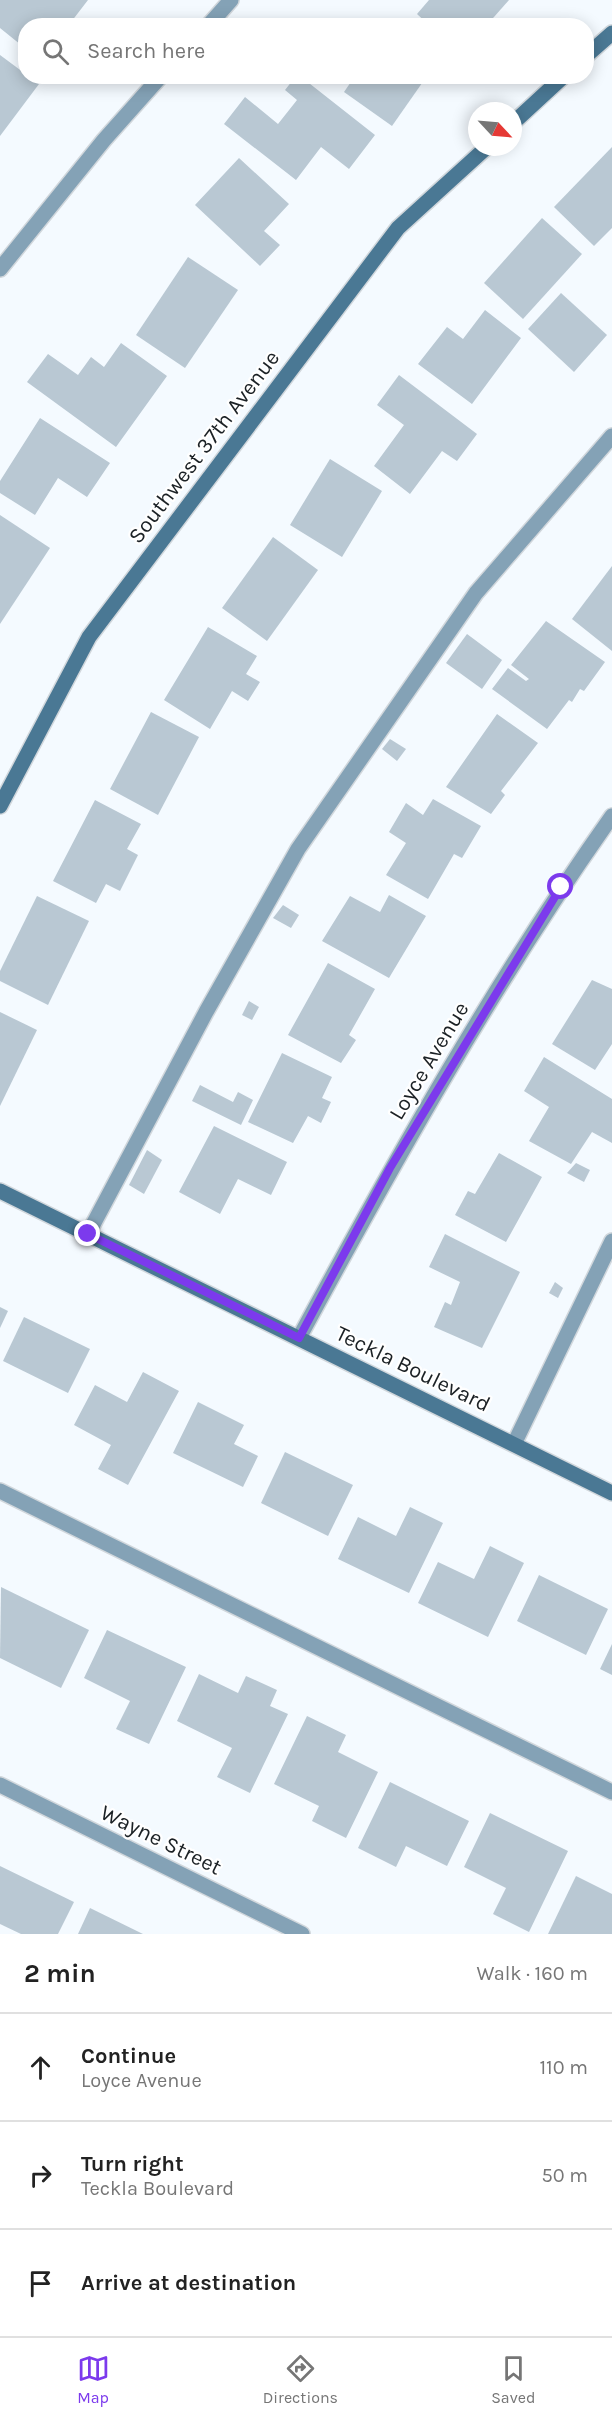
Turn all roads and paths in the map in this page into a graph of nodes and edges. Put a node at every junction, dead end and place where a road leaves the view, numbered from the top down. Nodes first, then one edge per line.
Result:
1 (231, 0) edge
2 (215, 18) edge
3 (612, 33) edge
4 (594, 49) edge
5 (154, 84) edge
6 (555, 84) edge
7 (522, 115) edge
8 (477, 156) edge
9 (0, 269) edge
10 (612, 436) edge
11 (0, 806) edge
12 (612, 816) edge
13 (0, 1191) edge
14 (88, 1234) junction
15 (612, 1241) edge
16 (299, 1338) junction
17 (514, 1444) junction
18 (0, 1491) edge
19 (612, 1493) edge
20 (0, 1785) edge
21 (612, 1792) edge
22 (302, 1934) edge

1 - 2 street
3 - 4 street
5 - 9 street
6 - 7 street
8 - 11 street, Southwest 37th Avenue
10 - 14 street
12 - 16 street, Loyce Avenue
13 - 14 street, Teckla Boulevard
14 - 16 street, Teckla Boulevard
15 - 17 street
16 - 17 street, Teckla Boulevard
17 - 19 street, Teckla Boulevard
18 - 21 street
20 - 22 street, Wayne Street

